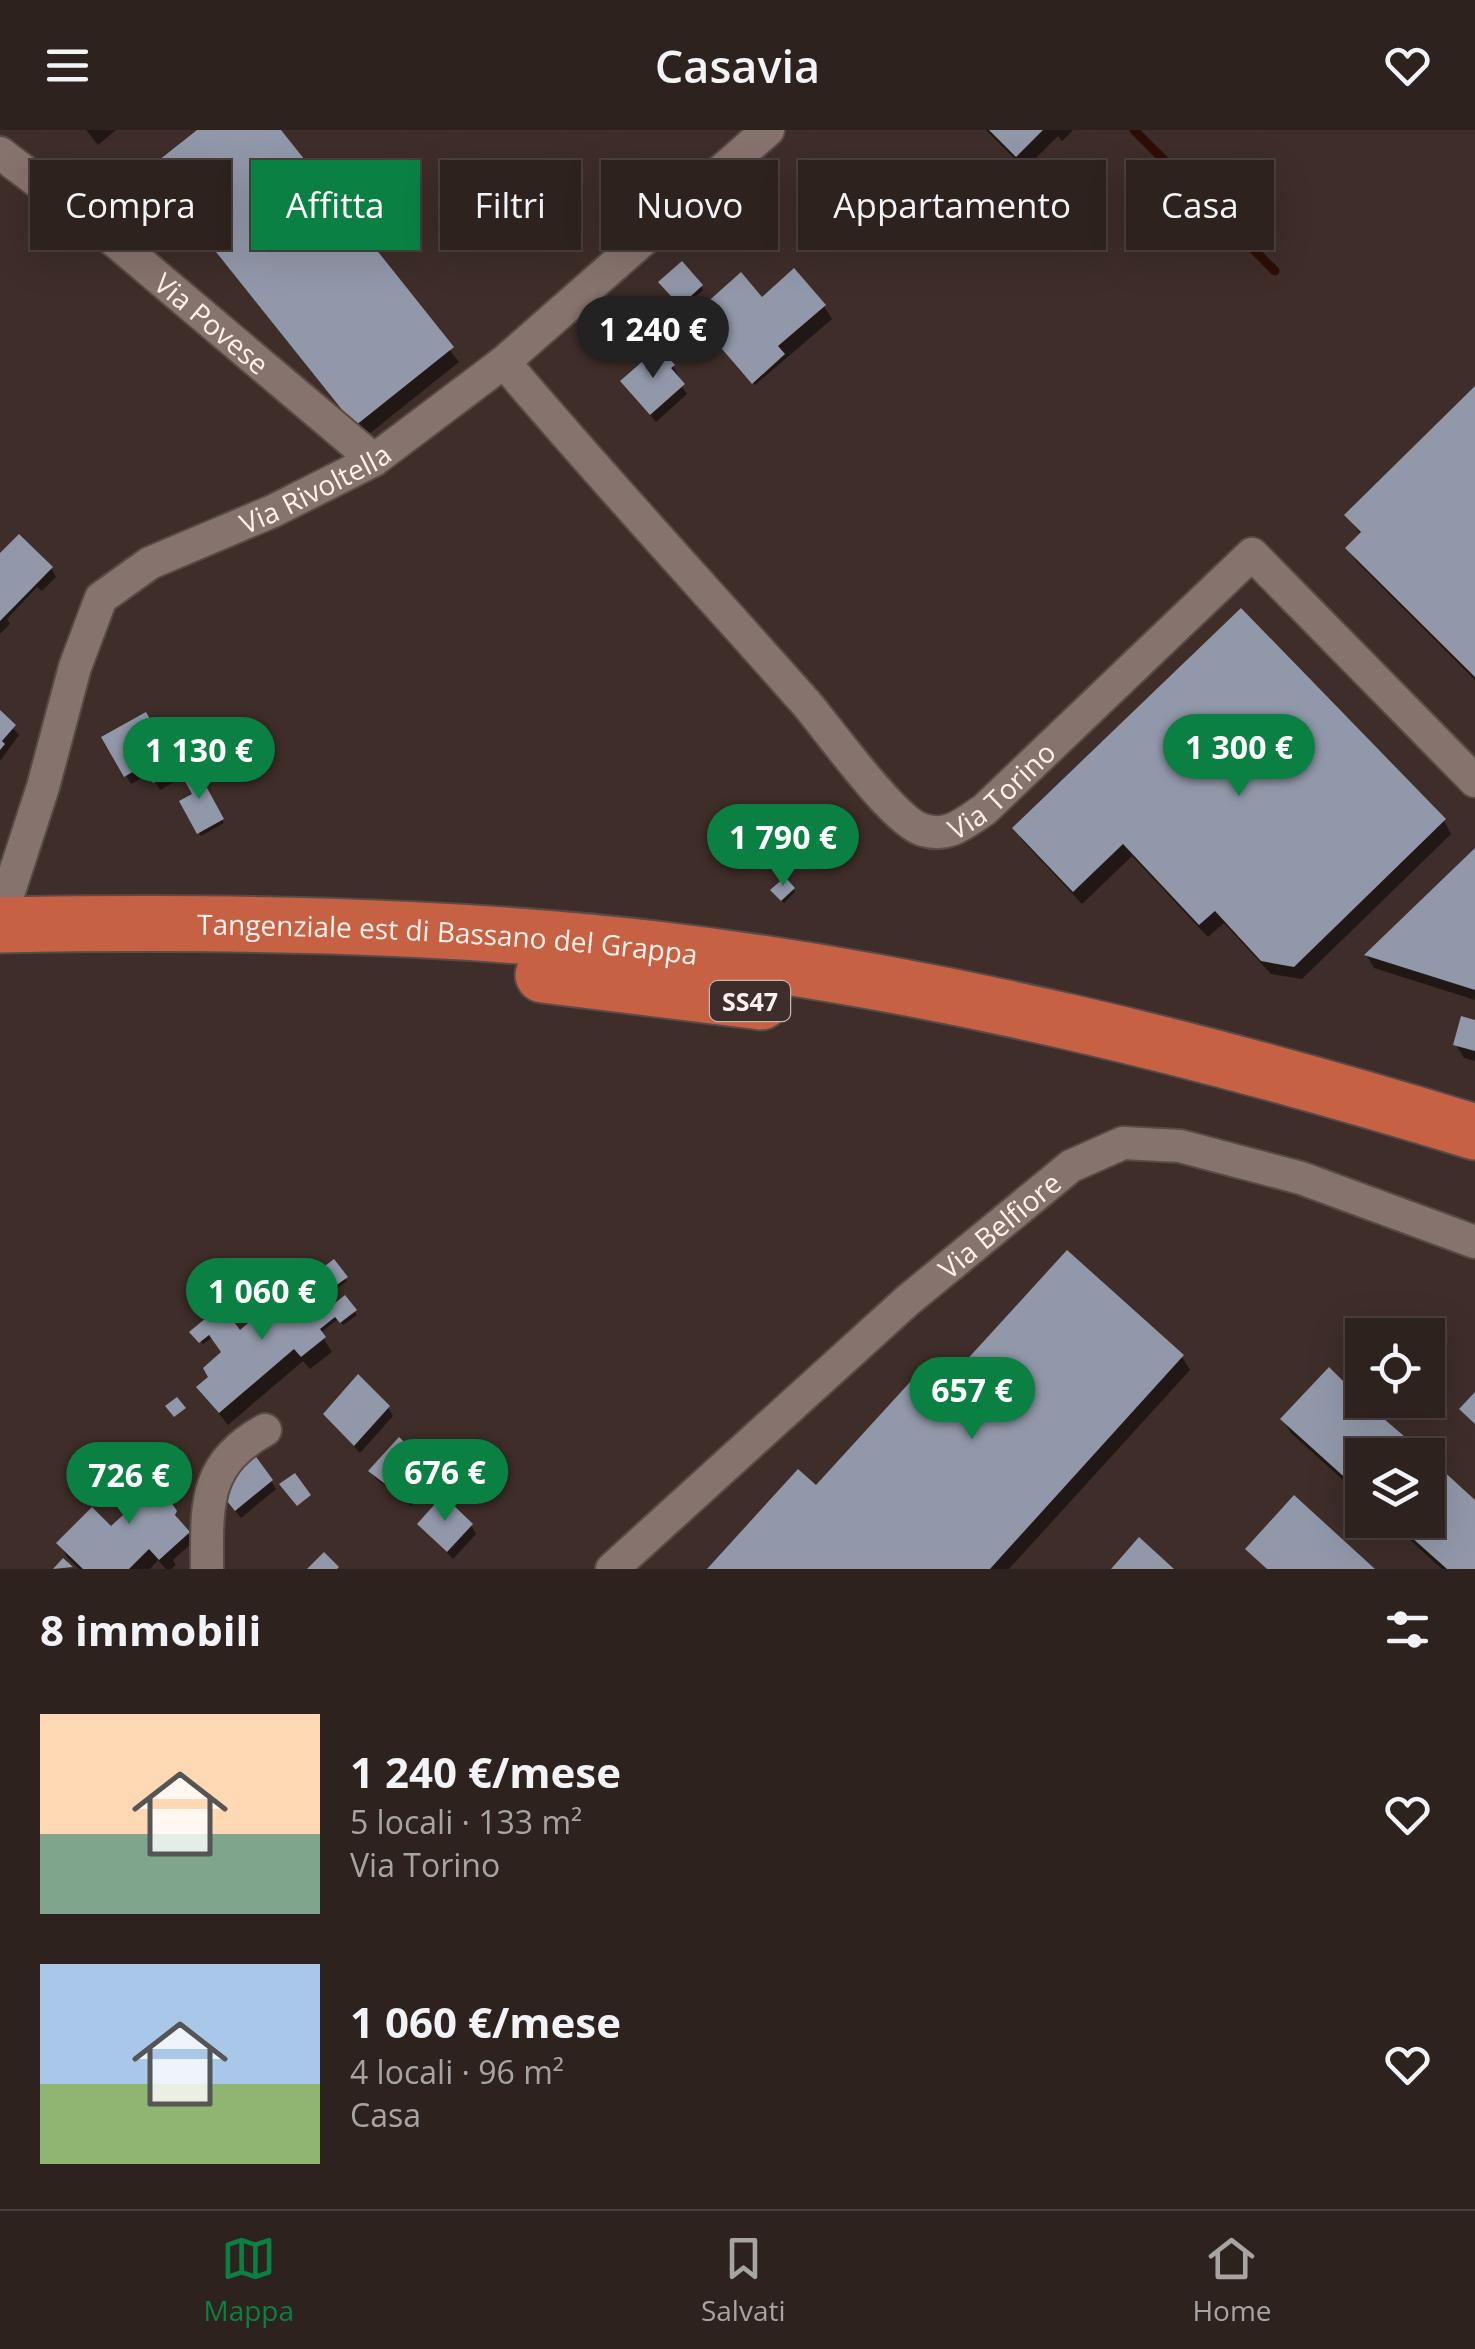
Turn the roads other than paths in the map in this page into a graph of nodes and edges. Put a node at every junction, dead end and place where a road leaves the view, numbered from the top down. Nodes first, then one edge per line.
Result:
1 (768, 130) edge
2 (0, 153) edge
3 (504, 362) junction
4 (374, 460) junction
5 (1475, 781) edge
6 (6, 938) edge
7 (1475, 1132) edge
8 (1475, 1163) edge
9 (1475, 1242) edge
10 (265, 1430) dead end
11 (207, 1569) edge
12 (612, 1569) edge

1 - 3 street, Via Rivoltella
2 - 4 street, Via Povese
3 - 4 street, Via Rivoltella
3 - 5 street, Via Torino
4 - 6 street, Via Rivoltella
6 - 7 highway, Tangenziale est di Bassano del Grappa / SS47
6 - 8 highway, Tangenziale est di Bassano del Grappa / SS47
9 - 12 street, Via Belfiore
10 - 11 street

